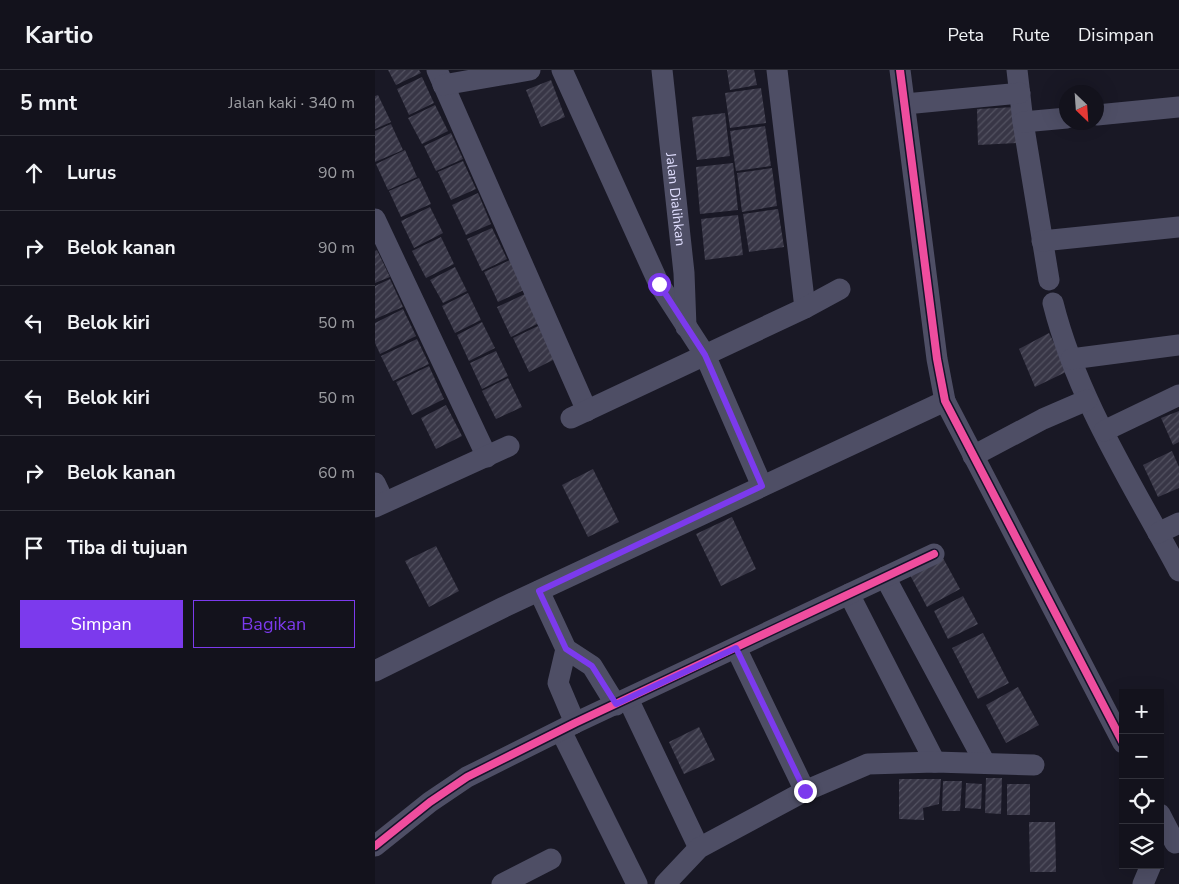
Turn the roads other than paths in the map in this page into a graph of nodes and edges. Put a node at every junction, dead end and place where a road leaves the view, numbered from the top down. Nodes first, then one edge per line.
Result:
1 (530, 70) edge
2 (562, 70) edge
3 (662, 70) edge
4 (777, 70) edge
5 (900, 70) edge
6 (1017, 70) edge
7 (440, 77) edge
8 (1019, 93) junction
9 (905, 104) junction
10 (1179, 107) edge
11 (1104, 114) edge
12 (1059, 119) edge
13 (1023, 122) junction
14 (375, 219) edge
15 (1179, 227) edge
16 (1042, 242) junction
17 (1049, 280) dead end
18 (840, 289) dead end
19 (1053, 303) dead end
20 (805, 308) junction
21 (686, 328) junction
22 (1179, 345) edge
23 (705, 355) junction
24 (1071, 359) junction
25 (1179, 395) edge
26 (1087, 400) junction
27 (945, 401) junction
28 (1104, 431) junction
29 (509, 446) dead end
30 (973, 456) junction
31 (487, 457) junction
32 (375, 482) edge
33 (762, 486) junction
34 (379, 505) edge
35 (1179, 523) edge
36 (1159, 533) junction
37 (934, 554) dead end
38 (1179, 571) edge
39 (885, 577) junction
40 (539, 591) junction
41 (849, 594) junction
42 (736, 648) junction
43 (566, 649) junction
44 (375, 671) edge
45 (622, 702) junction
46 (568, 727) junction
47 (1119, 735) edge
48 (935, 762) junction
49 (985, 763) junction
50 (1034, 765) dead end
51 (805, 791) junction
52 (1163, 824) edge
53 (375, 846) edge
54 (1171, 846) edge
55 (699, 848) junction
56 (551, 859) dead end
57 (1149, 869) edge
58 (505, 883) edge
59 (637, 884) edge
60 (665, 884) edge
61 (1143, 884) edge

1 - 7 street
2 - 21 street
3 - 21 street, Jalan Dialihkan
4 - 20 street
5 - 9 street
6 - 8 street
7 - 23 street
8 - 9 street
8 - 13 street
9 - 27 street
10 - 11 street
12 - 13 street
13 - 16 street
14 - 31 street
15 - 16 street
16 - 17 street
18 - 20 street
19 - 24 street
20 - 23 street
21 - 23 street
22 - 24 street
23 - 33 street
24 - 26 street
25 - 28 street
26 - 28 street
26 - 30 street
27 - 30 street
27 - 33 street
28 - 36 street
29 - 31 street
30 - 47 street
31 - 34 street
32 - 34 street
33 - 40 street
35 - 36 street
36 - 38 street
37 - 39 street
39 - 41 street
39 - 49 street
40 - 43 street
40 - 44 street
41 - 42 street
41 - 48 street
42 - 45 street
42 - 51 street
43 - 45 street
43 - 46 street
45 - 46 street
45 - 55 street
46 - 53 street
46 - 59 street
48 - 49 street
48 - 51 street
49 - 50 street
51 - 55 street
52 - 54 street
55 - 60 street
56 - 58 street
57 - 61 street

